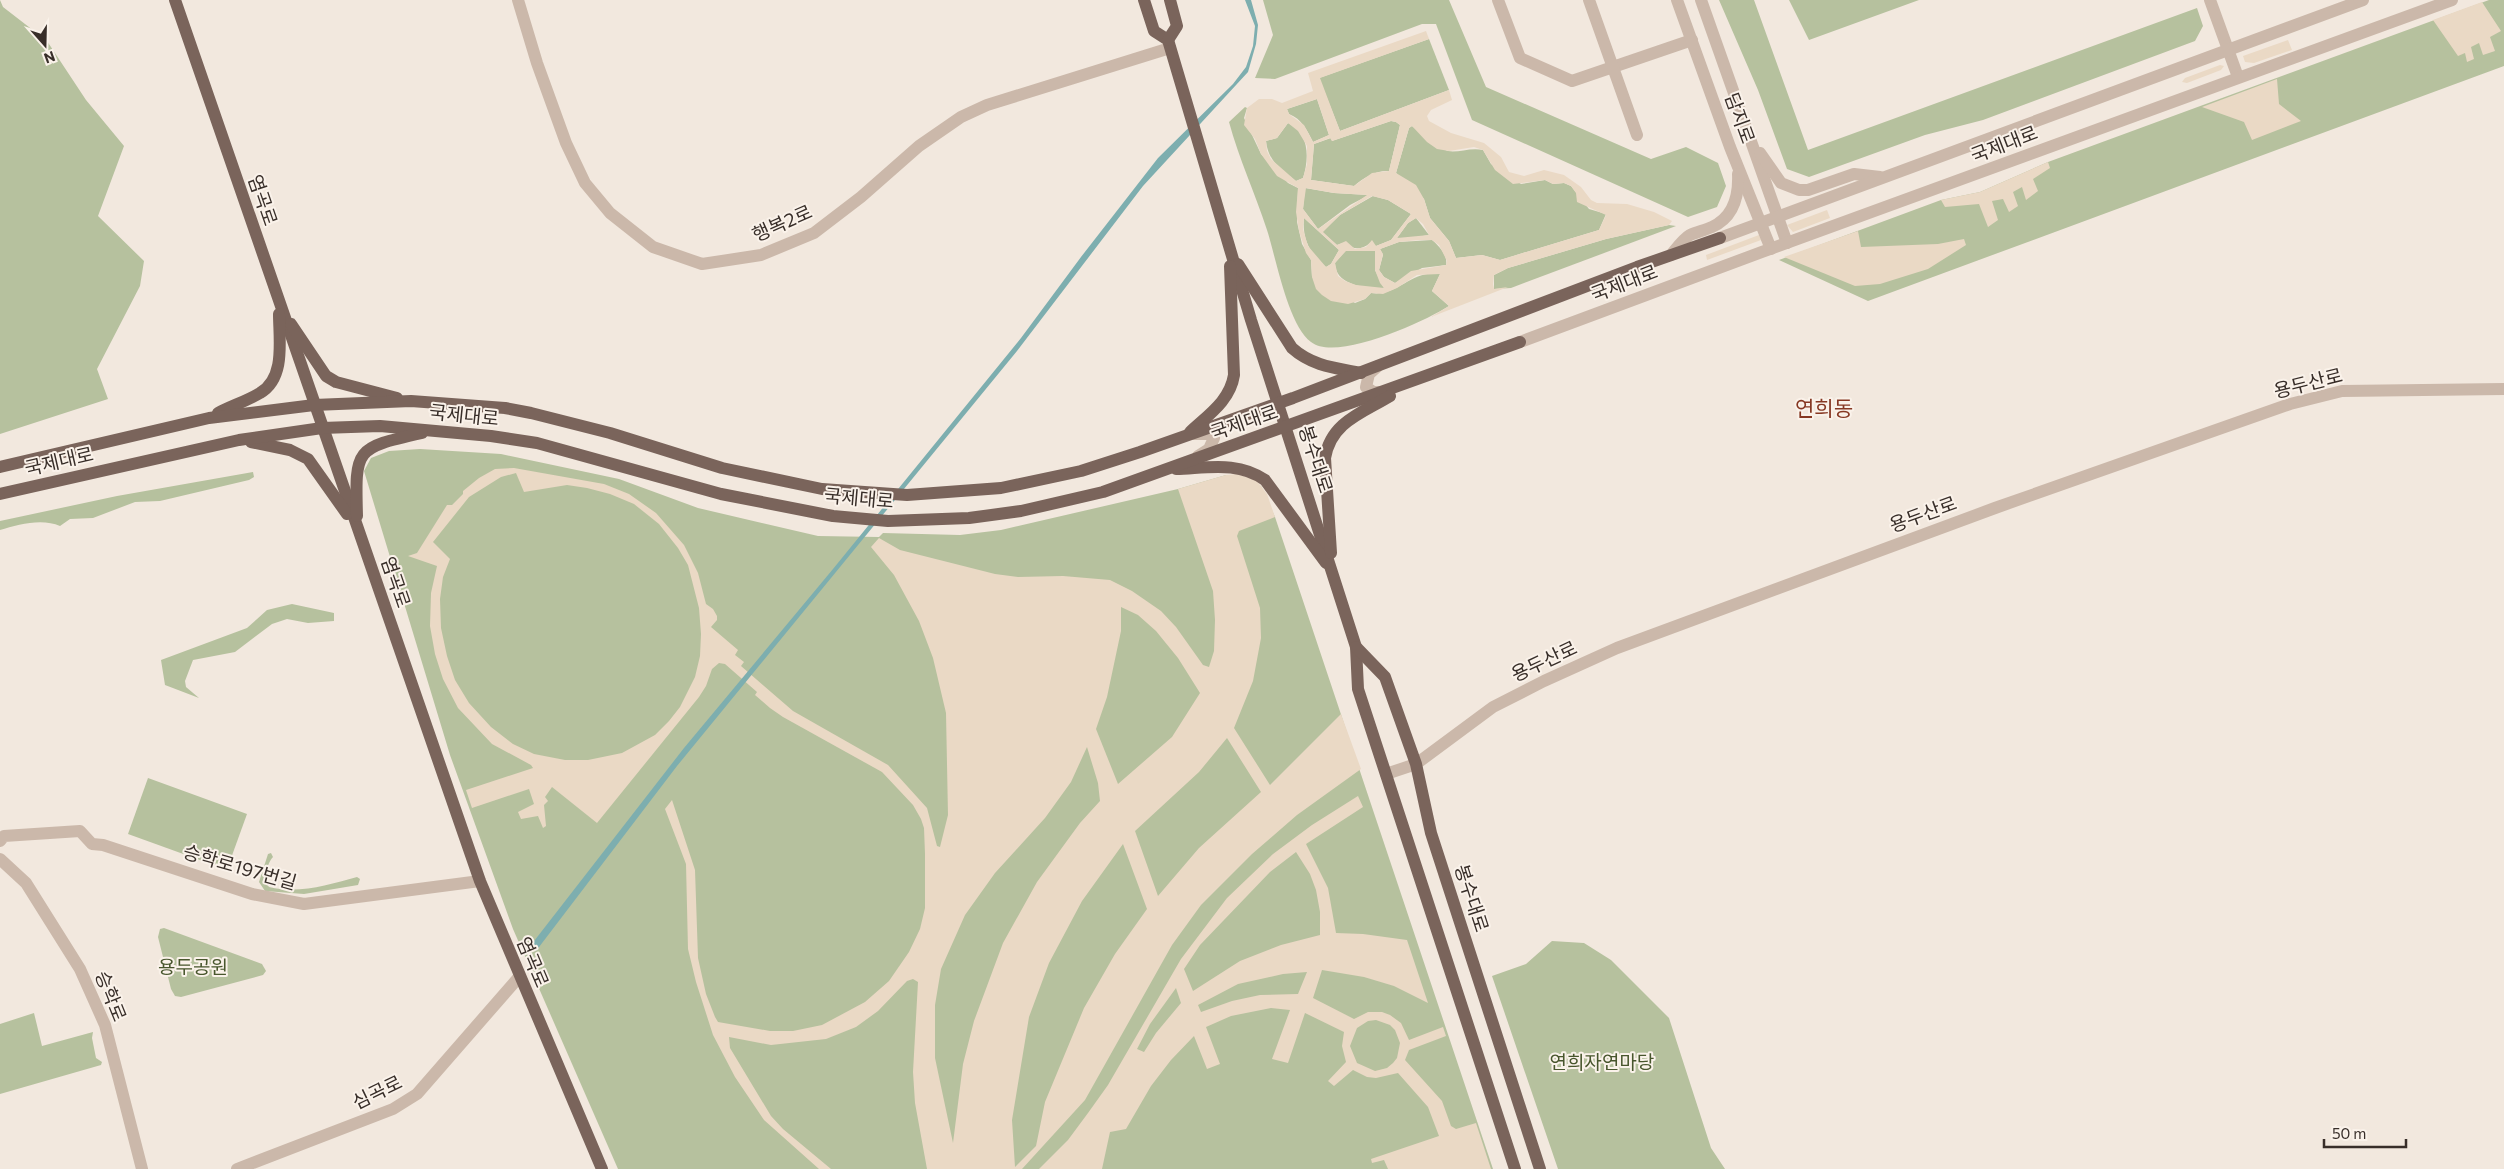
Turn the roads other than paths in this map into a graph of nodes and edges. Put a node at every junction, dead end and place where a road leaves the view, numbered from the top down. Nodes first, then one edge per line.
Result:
1 (175, 0) edge
2 (518, 0) edge
3 (1144, 0) edge
4 (1170, 0) edge
5 (1498, 0) edge
6 (1589, 0) edge
7 (1676, 0) edge
8 (1700, 0) edge
9 (2210, 0) edge
10 (2363, 0) edge
11 (2452, 0) edge
12 (1692, 40) junction
13 (1169, 44) junction
14 (2228, 49) junction
15 (1614, 66) junction
16 (2238, 77) junction
17 (1637, 135) dead end
18 (1752, 142) junction
19 (1730, 147) junction
20 (1883, 178) junction
21 (1777, 216) junction
22 (1761, 222) junction
23 (1720, 238) joint
24 (1787, 243) junction
25 (1771, 248) junction
26 (1230, 252) junction
27 (1670, 255) junction
28 (280, 304) junction
29 (1520, 342) joint
30 (1378, 366) junction
31 (1361, 373) junction
32 (1418, 380) junction
33 (2504, 389) edge
34 (1383, 392) junction
35 (411, 401) junction
36 (1278, 404) junction
37 (314, 405) junction
38 (209, 418) junction
39 (1286, 427) junction
40 (322, 428) junction
41 (435, 431) junction
42 (1188, 434) junction
43 (238, 440) junction
44 (1192, 460) junction
45 (0, 467) edge
46 (1164, 470) junction
47 (0, 494) edge
48 (358, 529) junction
49 (1332, 571) junction
50 (1356, 647) junction
51 (1416, 764) junction
52 (1386, 774) junction
53 (0, 841) edge
54 (0, 859) edge
55 (480, 881) junction
56 (519, 977) junction
57 (142, 1169) edge
58 (237, 1169) edge
59 (602, 1169) edge
60 (1515, 1169) edge
61 (1540, 1169) edge

1 - 28 main road, 염곡로
2 - 13 street, 행복2로
3 - 13 main road
4 - 13 main road
5 - 15 street
6 - 15 street
7 - 12 street, 담지로
8 - 18 street
9 - 14 street
10 - 14 street, 국제대로
11 - 16 street, 국제대로
12 - 15 street
12 - 19 street, 담지로
13 - 26 main road, 봉수대로
14 - 16 street
14 - 20 street, 국제대로
15 - 17 street
16 - 24 street, 국제대로
18 - 19 street
18 - 20 street
18 - 21 street
19 - 22 street, 담지로
19 - 27 street
20 - 21 street, 국제대로
21 - 22 street, 국제대로
21 - 24 street
22 - 23 street, 국제대로
22 - 25 street, 담지로
23 - 27 main road, 국제대로
24 - 25 street, 국제대로
25 - 29 street, 국제대로
26 - 31 main road
26 - 36 main road, 봉수대로
26 - 42 main road
27 - 30 main road, 국제대로
28 - 35 main road
28 - 37 main road, 염곡로
28 - 38 main road
29 - 32 main road, 국제대로
30 - 31 main road, 국제대로
30 - 34 street
31 - 36 main road, 국제대로
32 - 34 main road, 국제대로
32 - 49 main road
33 - 51 street, 용두산로
34 - 39 main road, 국제대로
35 - 37 main road, 국제대로
35 - 42 main road, 국제대로
36 - 39 main road, 봉수대로
36 - 42 main road, 국제대로
37 - 38 main road, 국제대로
37 - 40 main road, 염곡로
38 - 45 main road, 국제대로
39 - 44 main road, 국제대로
39 - 49 main road, 봉수대로
40 - 41 main road, 국제대로
40 - 43 main road, 국제대로
40 - 48 main road, 염곡로
41 - 46 main road, 국제대로
41 - 48 main road
42 - 44 street
43 - 47 main road, 국제대로
43 - 48 main road
44 - 46 main road, 국제대로
46 - 49 main road
48 - 55 main road, 염곡로
49 - 50 main road, 봉수대로
50 - 51 main road, 봉수대로
50 - 52 main road, 봉수대로
51 - 52 street, 용두산로
51 - 61 main road, 봉수대로
52 - 60 main road, 봉수대로
53 - 55 street, 승학로197번길
54 - 57 street, 승학로
55 - 56 main road, 염곡로
56 - 58 street, 심곡로
56 - 59 main road, 염곡로

